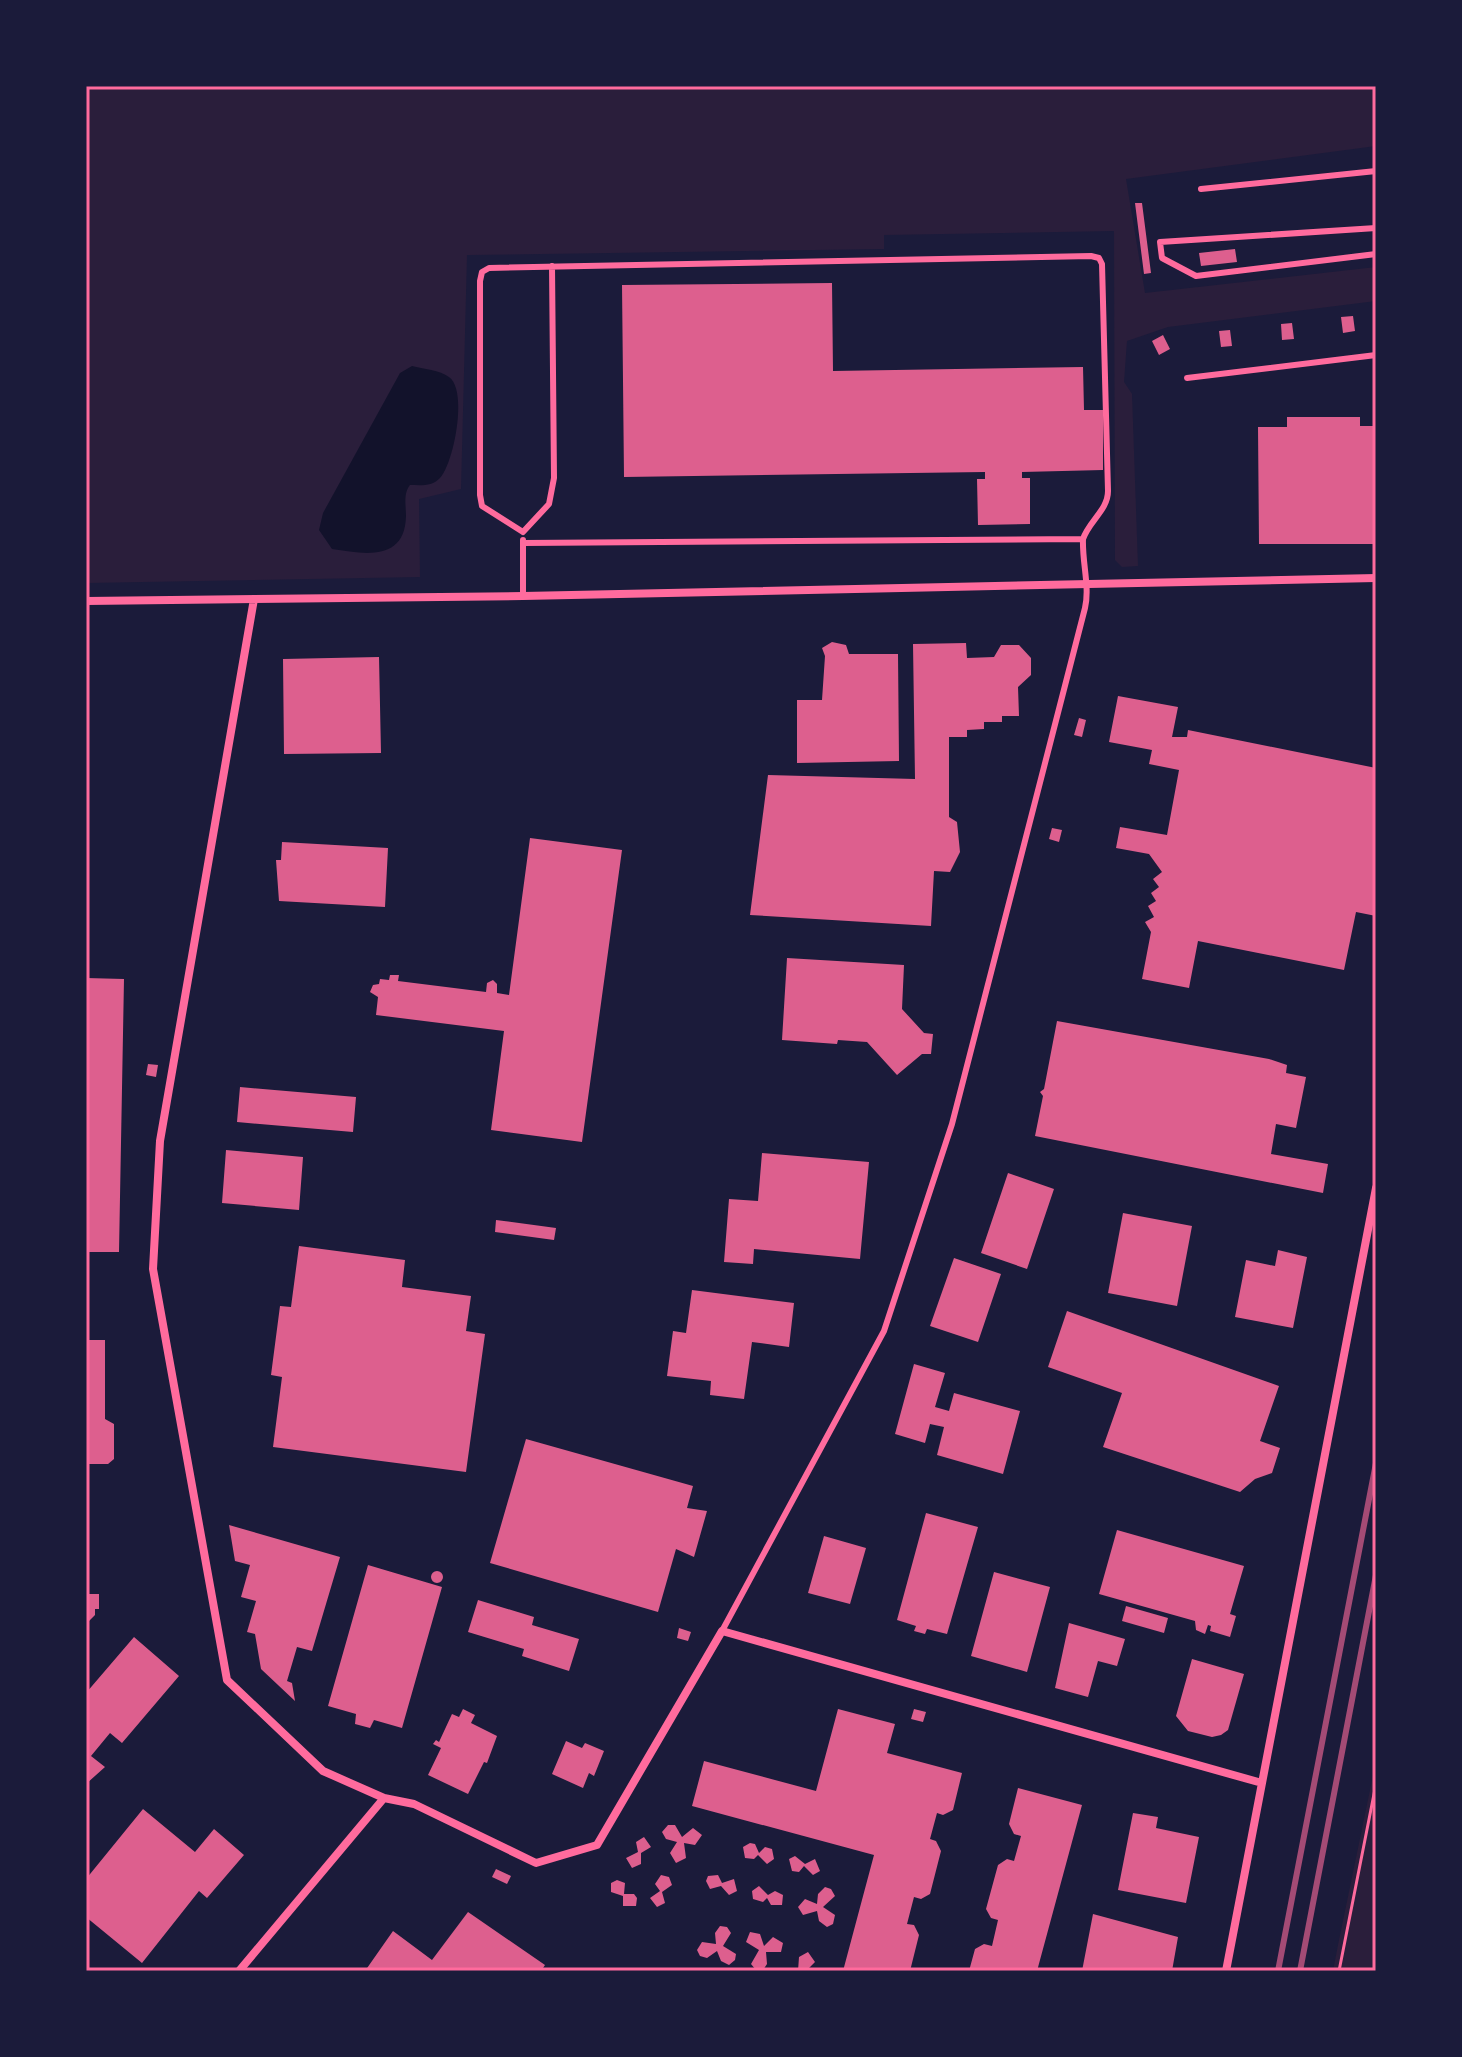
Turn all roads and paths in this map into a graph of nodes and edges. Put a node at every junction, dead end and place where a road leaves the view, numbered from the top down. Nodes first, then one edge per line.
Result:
1 (1376, 171) edge
2 (1201, 189) dead end
3 (1376, 228) edge
4 (1376, 254) edge
5 (552, 266) junction
6 (1376, 355) edge
7 (1187, 378) dead end
8 (523, 532) junction
9 (1083, 539) junction
10 (523, 543) junction
11 (1376, 578) edge
12 (1085, 583) junction
13 (523, 596) junction
14 (254, 599) junction
15 (86, 601) edge
16 (1376, 1188) edge
17 (722, 1631) junction
18 (1262, 1783) junction
19 (1376, 1784) edge
20 (384, 1798) junction
21 (239, 1971) edge
22 (1226, 1971) edge
23 (1339, 1971) edge

1 - 2 lane
3 - 4 lane
5 - 8 lane
5 - 8 lane
5 - 9 lane
6 - 7 lane
8 - 10 lane
9 - 10 lane
9 - 12 lane
10 - 13 lane
11 - 12 street
12 - 13 street
12 - 17 lane
13 - 14 street
14 - 15 street
14 - 20 street
16 - 18 street
17 - 18 street
17 - 20 street
18 - 22 street
19 - 23 path
20 - 21 street

